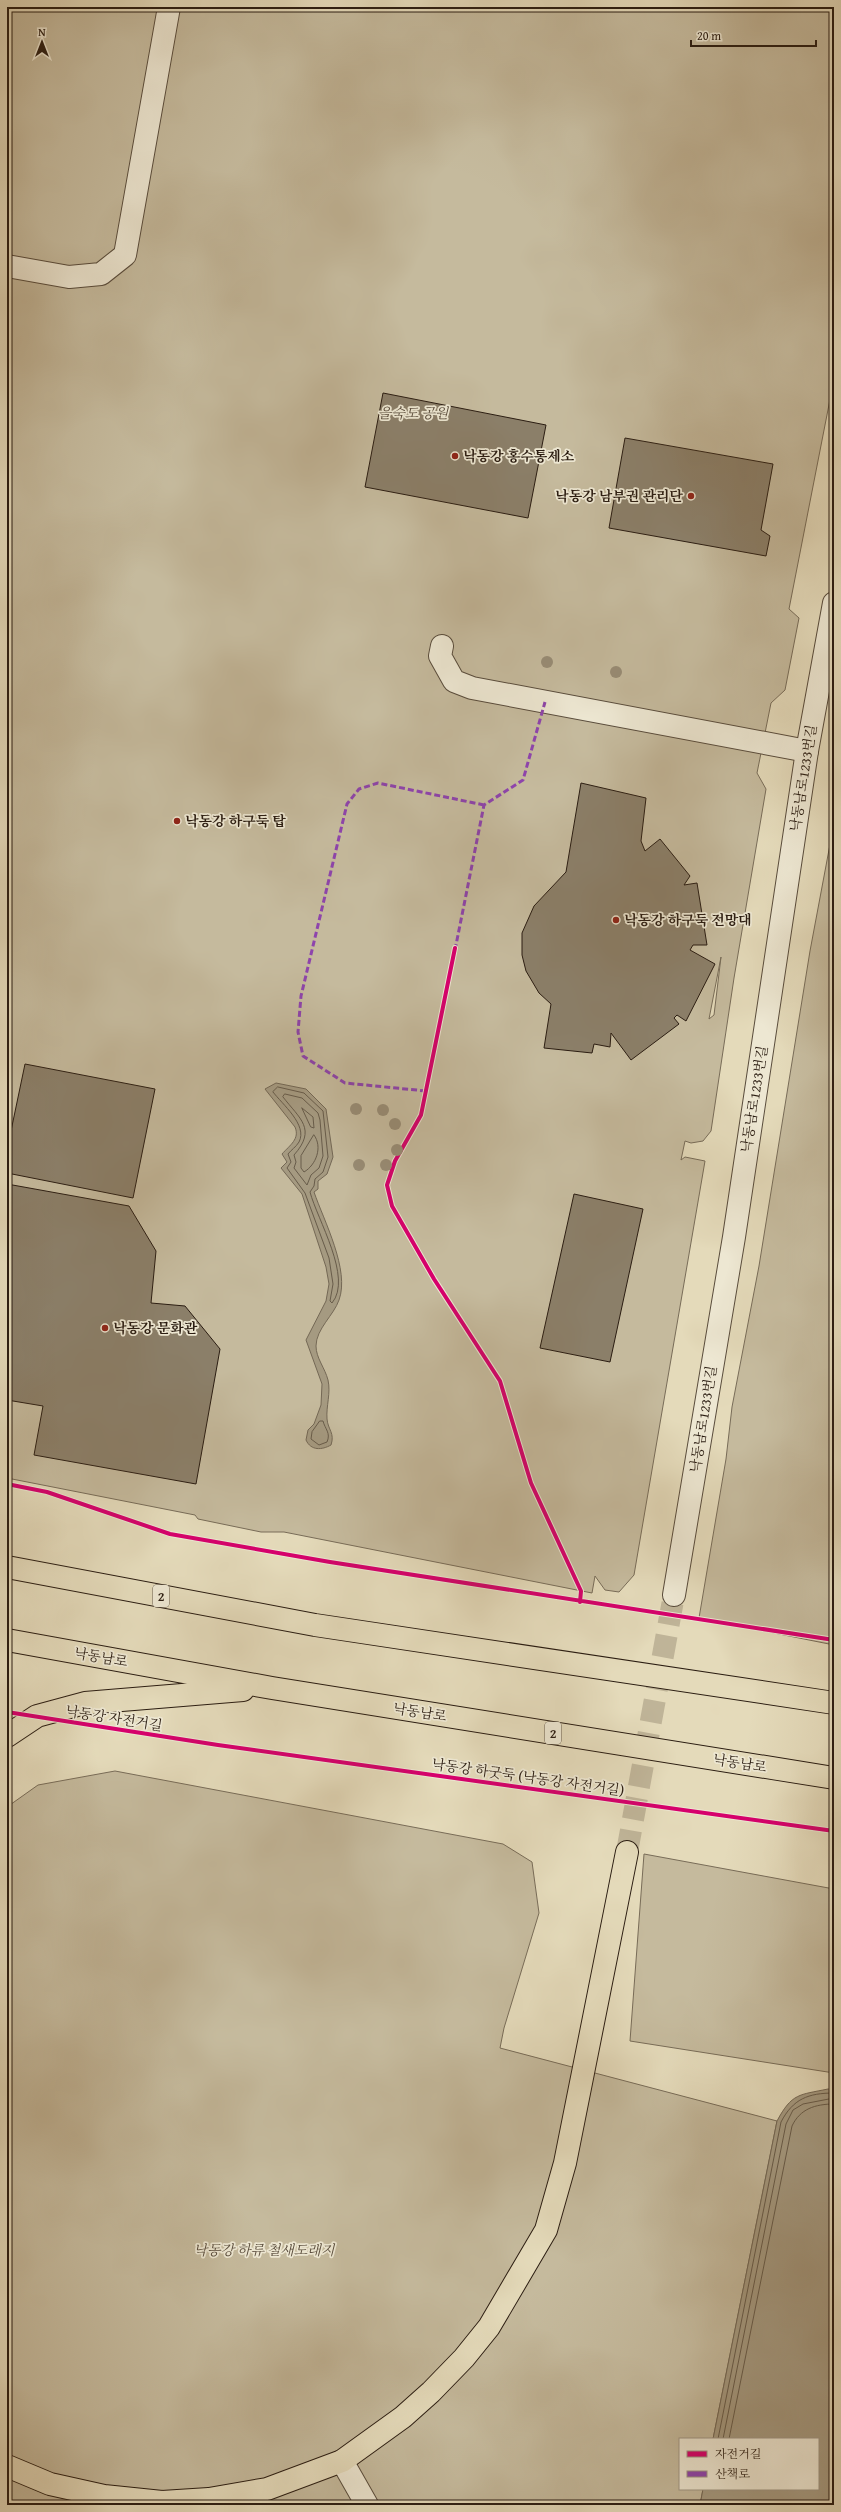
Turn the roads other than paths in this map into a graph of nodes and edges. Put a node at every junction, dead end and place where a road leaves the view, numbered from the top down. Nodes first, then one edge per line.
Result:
1 (168, 7) edge
2 (7, 266) edge
3 (834, 602) edge
4 (442, 646) dead end
5 (807, 751) junction
6 (7, 1567) edge
7 (674, 1595) tunnel mouth
8 (7, 1640) edge
9 (272, 1688) junction
10 (834, 1703) edge
11 (7, 1736) edge
12 (834, 1778) edge
13 (627, 1852) tunnel mouth
14 (342, 2461) junction
15 (7, 2466) edge
16 (367, 2505) edge

1 - 2 street
3 - 5 street, 낙동남로1233번길
4 - 5 street
5 - 7 street, 낙동남로1233번길
6 - 10 main road, 2
8 - 9 main road, 낙동남로 / 2
9 - 11 main road
9 - 12 main road, 낙동남로 / 2
13 - 14 main road
14 - 15 main road
14 - 16 street

